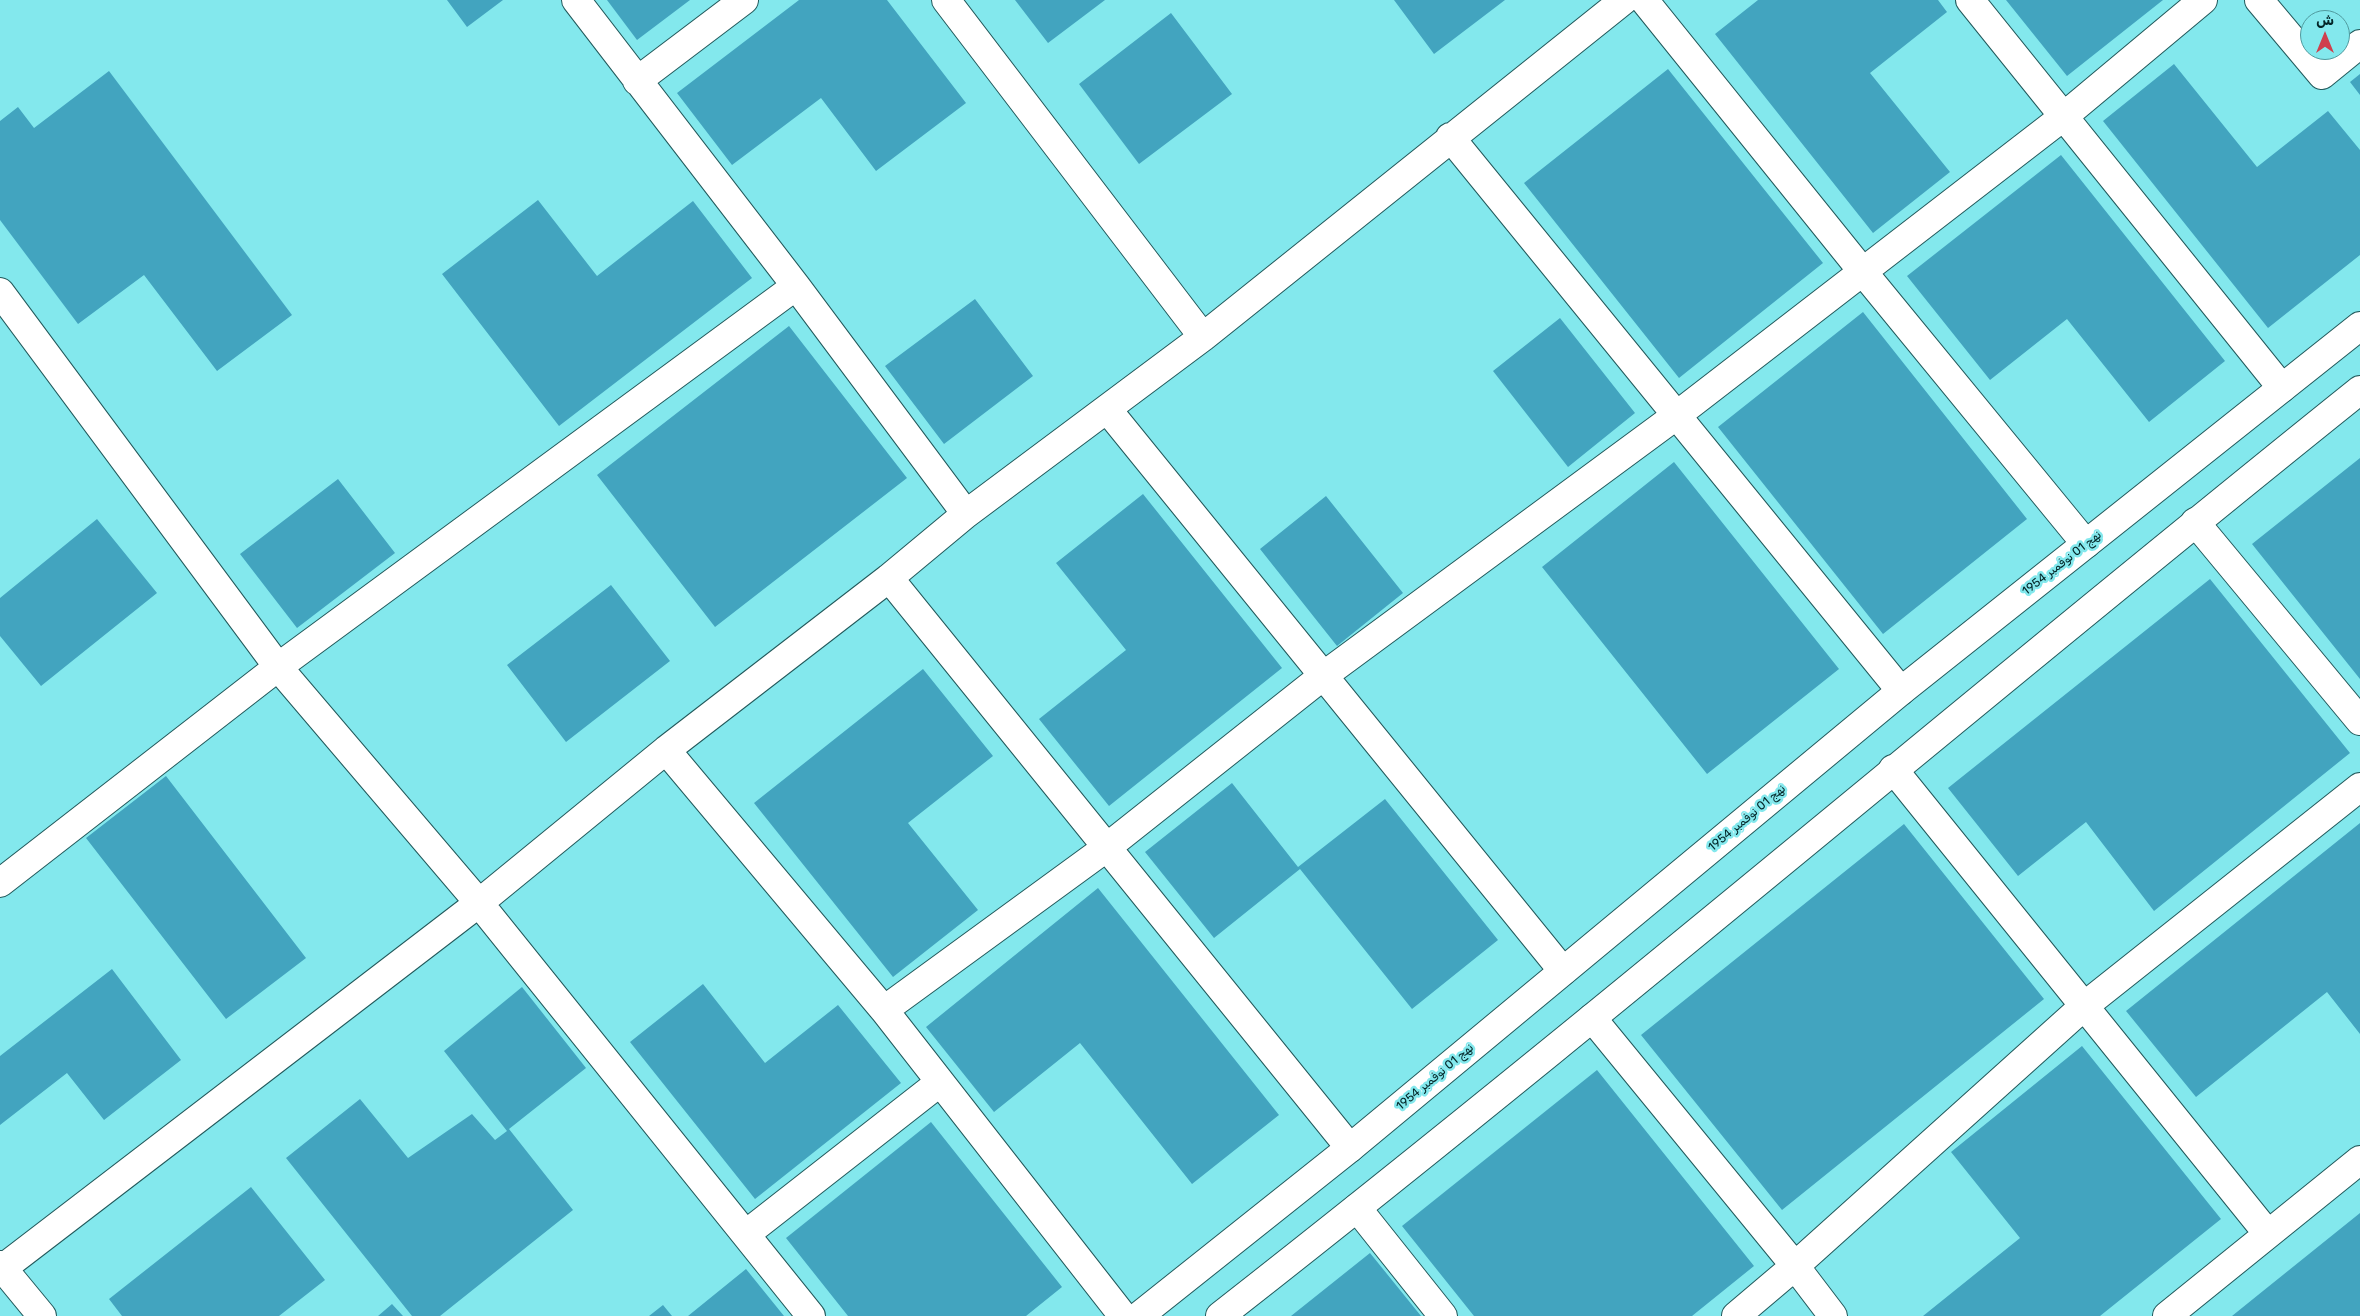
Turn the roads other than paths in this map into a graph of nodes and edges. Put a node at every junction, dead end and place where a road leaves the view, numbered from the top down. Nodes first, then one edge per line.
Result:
1 (576, 0) edge
2 (744, 0) edge
3 (946, 0) edge
4 (1624, 0) edge
5 (1644, 0) edge
6 (1970, 0) edge
7 (2203, 0) edge
8 (2259, 0) edge
9 (2360, 44) edge
10 (637, 81) junction
11 (2062, 117) junction
12 (1450, 137) junction
13 (1862, 272) junction
14 (796, 286) junction
15 (0, 292) edge
16 (2360, 326) edge
17 (1203, 337) junction
18 (2282, 388) junction
19 (2360, 390) edge
20 (1107, 409) junction
21 (1677, 415) junction
22 (966, 514) junction
23 (2195, 522) junction
24 (2086, 544) junction
25 (889, 578) junction
26 (278, 667) junction
27 (1323, 676) junction
28 (1901, 690) junction
29 (2360, 721) edge
30 (666, 750) junction
31 (1893, 769) junction
32 (2360, 787) edge
33 (1106, 848) junction
34 (0, 883) edge
35 (478, 903) junction
36 (1563, 971) junction
37 (2083, 1007) junction
38 (884, 1010) junction
39 (1592, 1018) junction
40 (939, 1083) junction
41 (1350, 1148) junction
42 (2360, 1160) edge
43 (1358, 1208) junction
44 (746, 1234) junction
45 (2268, 1234) junction
46 (1, 1266) edge
47 (1795, 1266) junction
48 (42, 1316) edge
49 (811, 1316) edge
50 (1123, 1316) edge
51 (1139, 1316) edge
52 (1220, 1316) edge
53 (1443, 1316) edge
54 (1736, 1316) edge
55 (1833, 1316) edge
56 (2167, 1316) edge

1 - 10 main road
2 - 10 main road
3 - 17 main road
4 - 12 main road
5 - 13 main road
6 - 11 main road
7 - 11 main road
8 - 9 main road
10 - 14 main road
11 - 13 main road
11 - 18 main road
12 - 17 main road
12 - 21 main road
13 - 21 main road
13 - 24 main road
14 - 22 main road
14 - 26 main road
15 - 26 main road
16 - 18 main road, نهج 01 نوفمبر 1954
17 - 20 main road
18 - 24 main road, نهج 01 نوفمبر 1954
19 - 23 main road
20 - 22 main road
20 - 27 main road
21 - 27 main road
21 - 28 main road
22 - 25 main road
23 - 29 main road
23 - 31 main road
24 - 28 main road, نهج 01 نوفمبر 1954
25 - 30 main road
25 - 33 main road
26 - 34 main road
26 - 35 main road
27 - 33 main road
27 - 36 main road
28 - 36 main road, نهج 01 نوفمبر 1954
30 - 35 main road
30 - 38 main road
31 - 37 main road
31 - 39 main road
32 - 37 main road
33 - 38 main road
33 - 41 main road
35 - 44 main road
35 - 46 main road
36 - 41 main road, نهج 01 نوفمبر 1954
37 - 45 main road
37 - 47 main road
38 - 40 main road
39 - 43 main road
39 - 47 main road
40 - 44 main road
40 - 50 main road
41 - 51 main road, نهج 01 نوفمبر 1954
42 - 45 main road
43 - 52 main road
43 - 53 main road
44 - 49 main road
45 - 56 main road
46 - 48 main road
47 - 54 main road
47 - 55 main road

